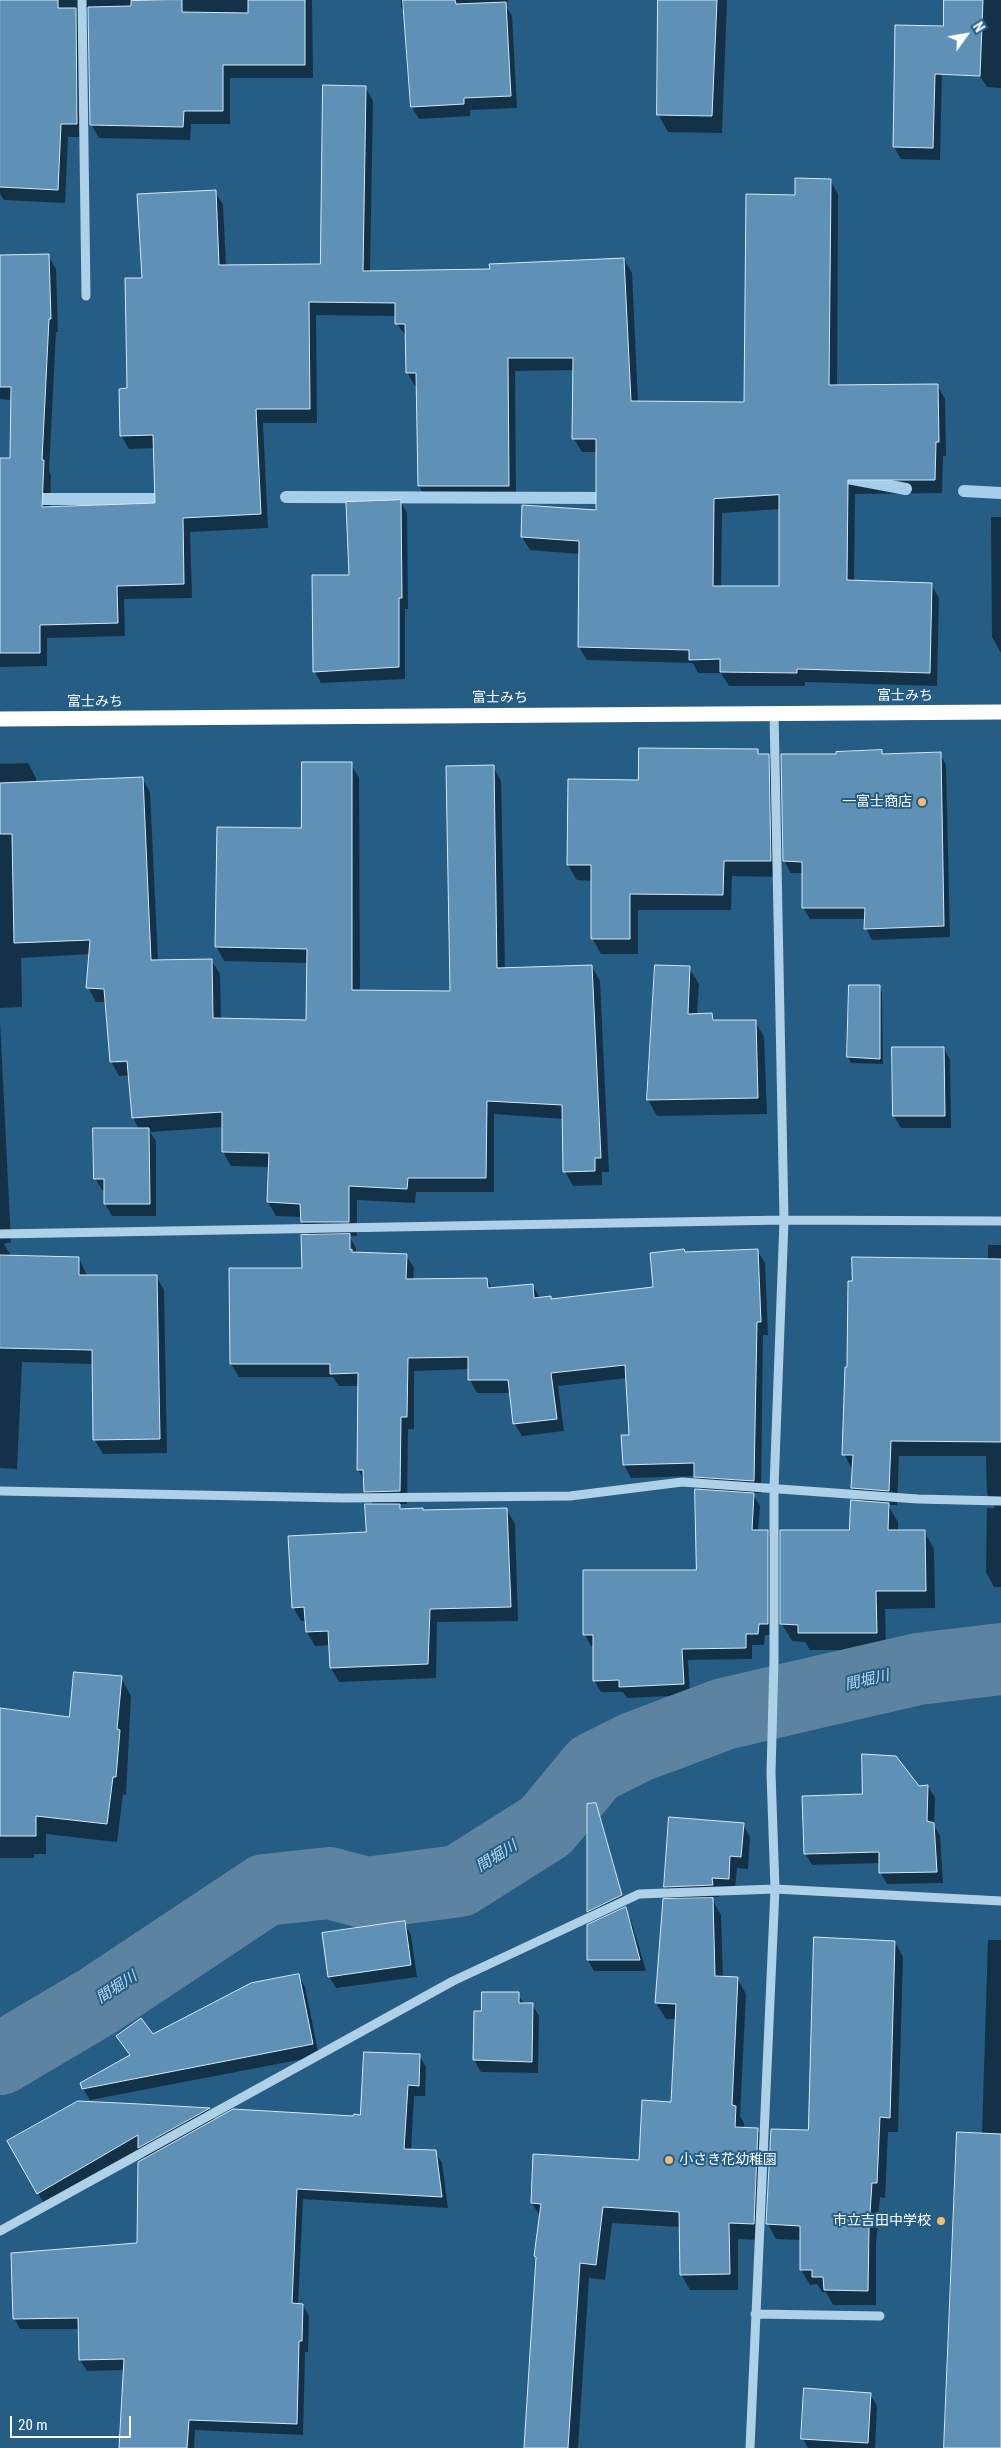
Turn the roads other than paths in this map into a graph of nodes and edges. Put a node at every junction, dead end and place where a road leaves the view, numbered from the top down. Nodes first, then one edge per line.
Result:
1 (82, 0) edge
2 (86, 296) dead end
3 (774, 712) junction
4 (1001, 712) edge
5 (0, 719) edge
6 (784, 1220) junction
7 (1001, 1221) edge
8 (0, 1234) edge
9 (774, 1488) junction
10 (0, 1491) edge
11 (1001, 1501) edge
12 (775, 1890) junction
13 (1001, 1901) edge
14 (0, 2231) edge
15 (756, 2314) junction
16 (880, 2316) dead end
17 (750, 2448) edge

1 - 2 street
3 - 4 highway, 富士みち
3 - 5 highway, 富士みち
3 - 6 street
6 - 7 street
6 - 8 street
6 - 9 street
9 - 10 street
9 - 11 street
9 - 12 street
12 - 13 street
12 - 14 street
12 - 15 street
15 - 16 street
15 - 17 street

